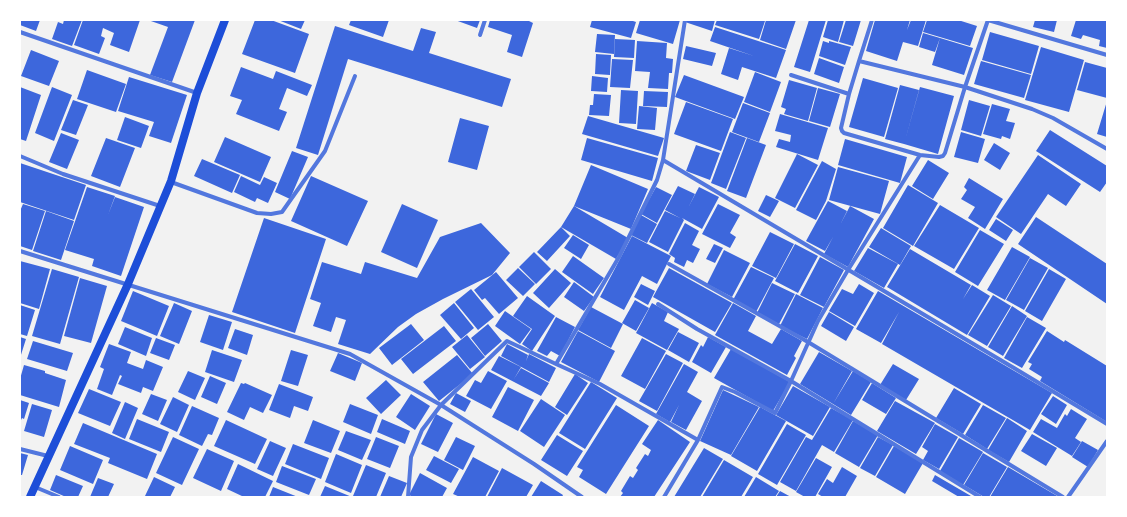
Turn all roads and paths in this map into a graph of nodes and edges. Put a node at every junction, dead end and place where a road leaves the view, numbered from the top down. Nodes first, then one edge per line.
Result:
1 (225, 20) edge
2 (485, 20) edge
3 (685, 20) edge
4 (872, 20) edge
5 (988, 20) edge
6 (20, 32) edge
7 (480, 35) dead end
8 (1107, 55) edge
9 (858, 61) junction
10 (791, 75) dead end
11 (355, 76) dead end
12 (965, 87) junction
13 (198, 93) junction
14 (849, 94) junction
15 (1107, 149) edge
16 (920, 155) junction
17 (20, 156) edge
18 (663, 160) junction
19 (171, 182) junction
20 (160, 206) junction
21 (20, 251) edge
22 (669, 264) dead end
23 (848, 270) junction
24 (128, 284) junction
25 (658, 304) dead end
26 (808, 342) junction
27 (556, 364) junction
28 (791, 381) junction
29 (440, 405) junction
30 (1107, 424) edge
31 (698, 440) junction
32 (1107, 441) edge
33 (20, 449) edge
34 (48, 456) junction
35 (34, 487) junction
36 (30, 497) edge
37 (59, 497) edge
38 (408, 497) edge
39 (582, 497) edge
40 (664, 497) edge
41 (980, 497) edge
42 (1063, 497) edge
43 (1068, 497) edge

1 - 13 main road
2 - 7 street
3 - 18 street
4 - 9 street
5 - 8 street
5 - 12 street
6 - 13 street
9 - 12 street
9 - 14 street
10 - 14 street
11 - 19 street
12 - 15 street
12 - 16 street
13 - 19 main road
14 - 16 street
16 - 23 street
17 - 20 street
18 - 23 street
18 - 27 street
19 - 20 main road
20 - 24 main road
21 - 24 street
22 - 26 street
23 - 26 street
23 - 30 street
24 - 29 street
24 - 34 main road
25 - 28 street
26 - 28 street
26 - 42 street
27 - 29 street
27 - 31 street
28 - 31 street
28 - 41 street
29 - 38 street
29 - 39 street
31 - 40 street
32 - 43 street
33 - 34 street
34 - 35 main road
35 - 36 main road
35 - 37 street

